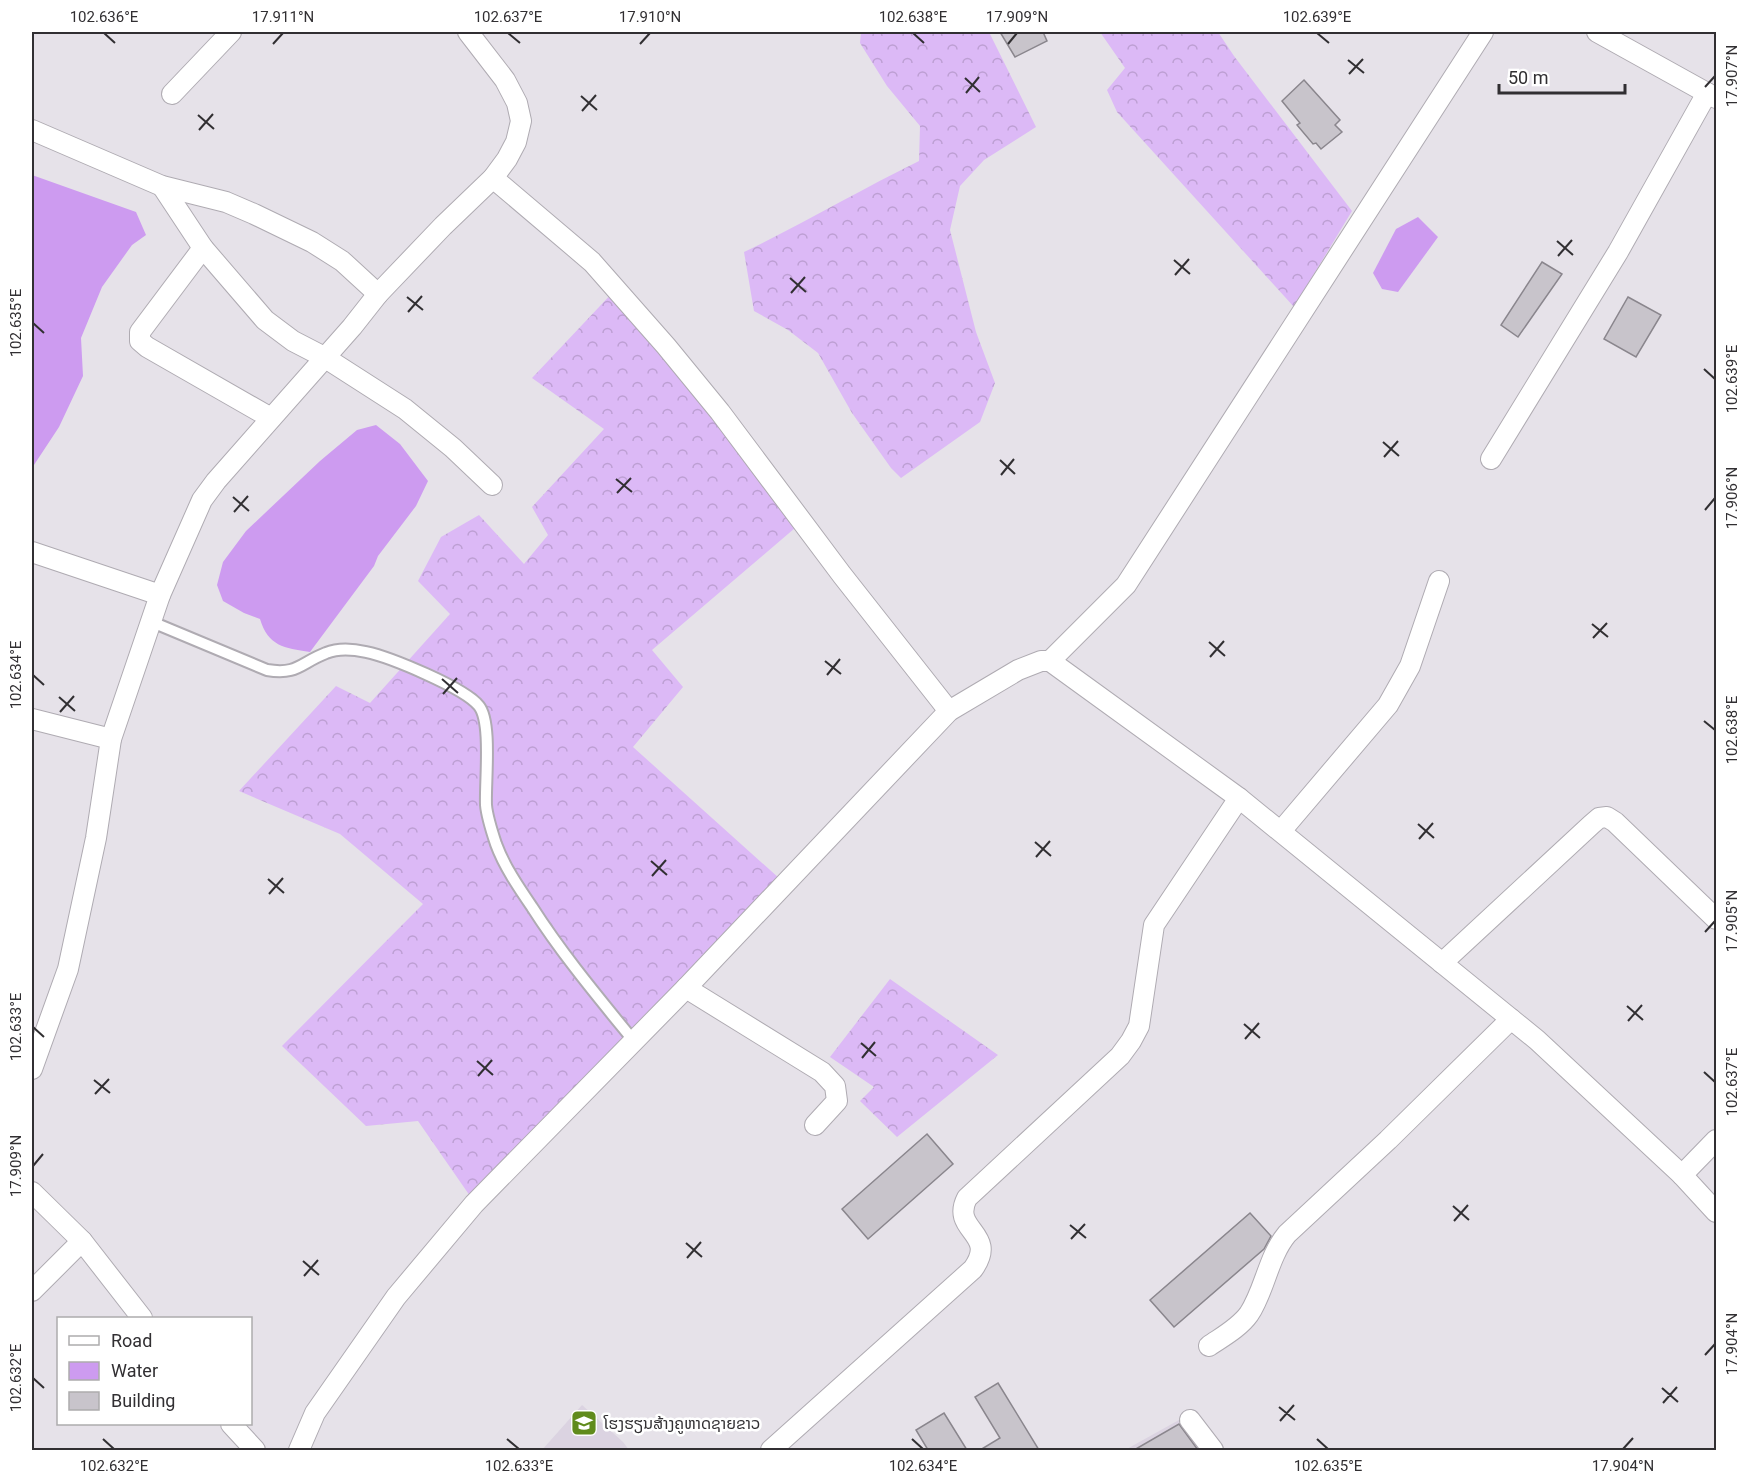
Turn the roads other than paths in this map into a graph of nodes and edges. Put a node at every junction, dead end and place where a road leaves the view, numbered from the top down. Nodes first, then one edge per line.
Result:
1 (231, 32) edge
2 (468, 32) edge
3 (1483, 32) edge
4 (1597, 32) edge
5 (172, 94) dead end
6 (1712, 96) edge
7 (32, 130) edge
8 (493, 178) junction
9 (162, 186) junction
10 (203, 248) junction
11 (378, 294) junction
12 (324, 357) junction
13 (271, 418) junction
14 (1491, 459) dead end
15 (492, 485) dead end
16 (32, 552) edge
17 (1439, 581) dead end
18 (160, 595) junction
19 (152, 622) junction
20 (1050, 661) junction
21 (949, 711) junction
22 (32, 719) edge
23 (111, 739) junction
24 (1239, 798) junction
25 (1281, 831) junction
26 (1716, 919) edge
27 (1442, 963) junction
28 (686, 988) junction
29 (1511, 1019) junction
30 (633, 1040) junction
31 (32, 1069) edge
32 (815, 1125) dead end
33 (1716, 1140) edge
34 (1683, 1175) junction
35 (32, 1192) edge
36 (1716, 1212) edge
37 (82, 1241) junction
38 (32, 1291) edge
39 (141, 1317) edge
40 (1209, 1346) dead end
41 (1190, 1420) dead end
42 (232, 1425) edge
43 (255, 1450) edge
44 (299, 1450) edge
45 (771, 1450) edge
46 (1213, 1450) edge

1 - 5 street
2 - 8 street
3 - 20 street
4 - 6 street
6 - 14 street
7 - 9 street
8 - 11 street
8 - 21 street
9 - 10 street
9 - 11 street
10 - 12 street
10 - 13 street
11 - 12 street
12 - 13 street
12 - 15 street
13 - 18 street
16 - 18 street
17 - 25 street
18 - 19 street
19 - 23 street
19 - 30 lane
20 - 21 street
20 - 24 street
21 - 28 street
22 - 23 street
23 - 31 street
24 - 25 street
24 - 45 street
25 - 27 street
26 - 27 street
27 - 29 street
28 - 30 street
28 - 32 street
29 - 34 street
29 - 40 street
30 - 44 street
33 - 34 street
34 - 36 street
35 - 37 street
37 - 38 street
37 - 39 street
41 - 46 street
42 - 43 street

